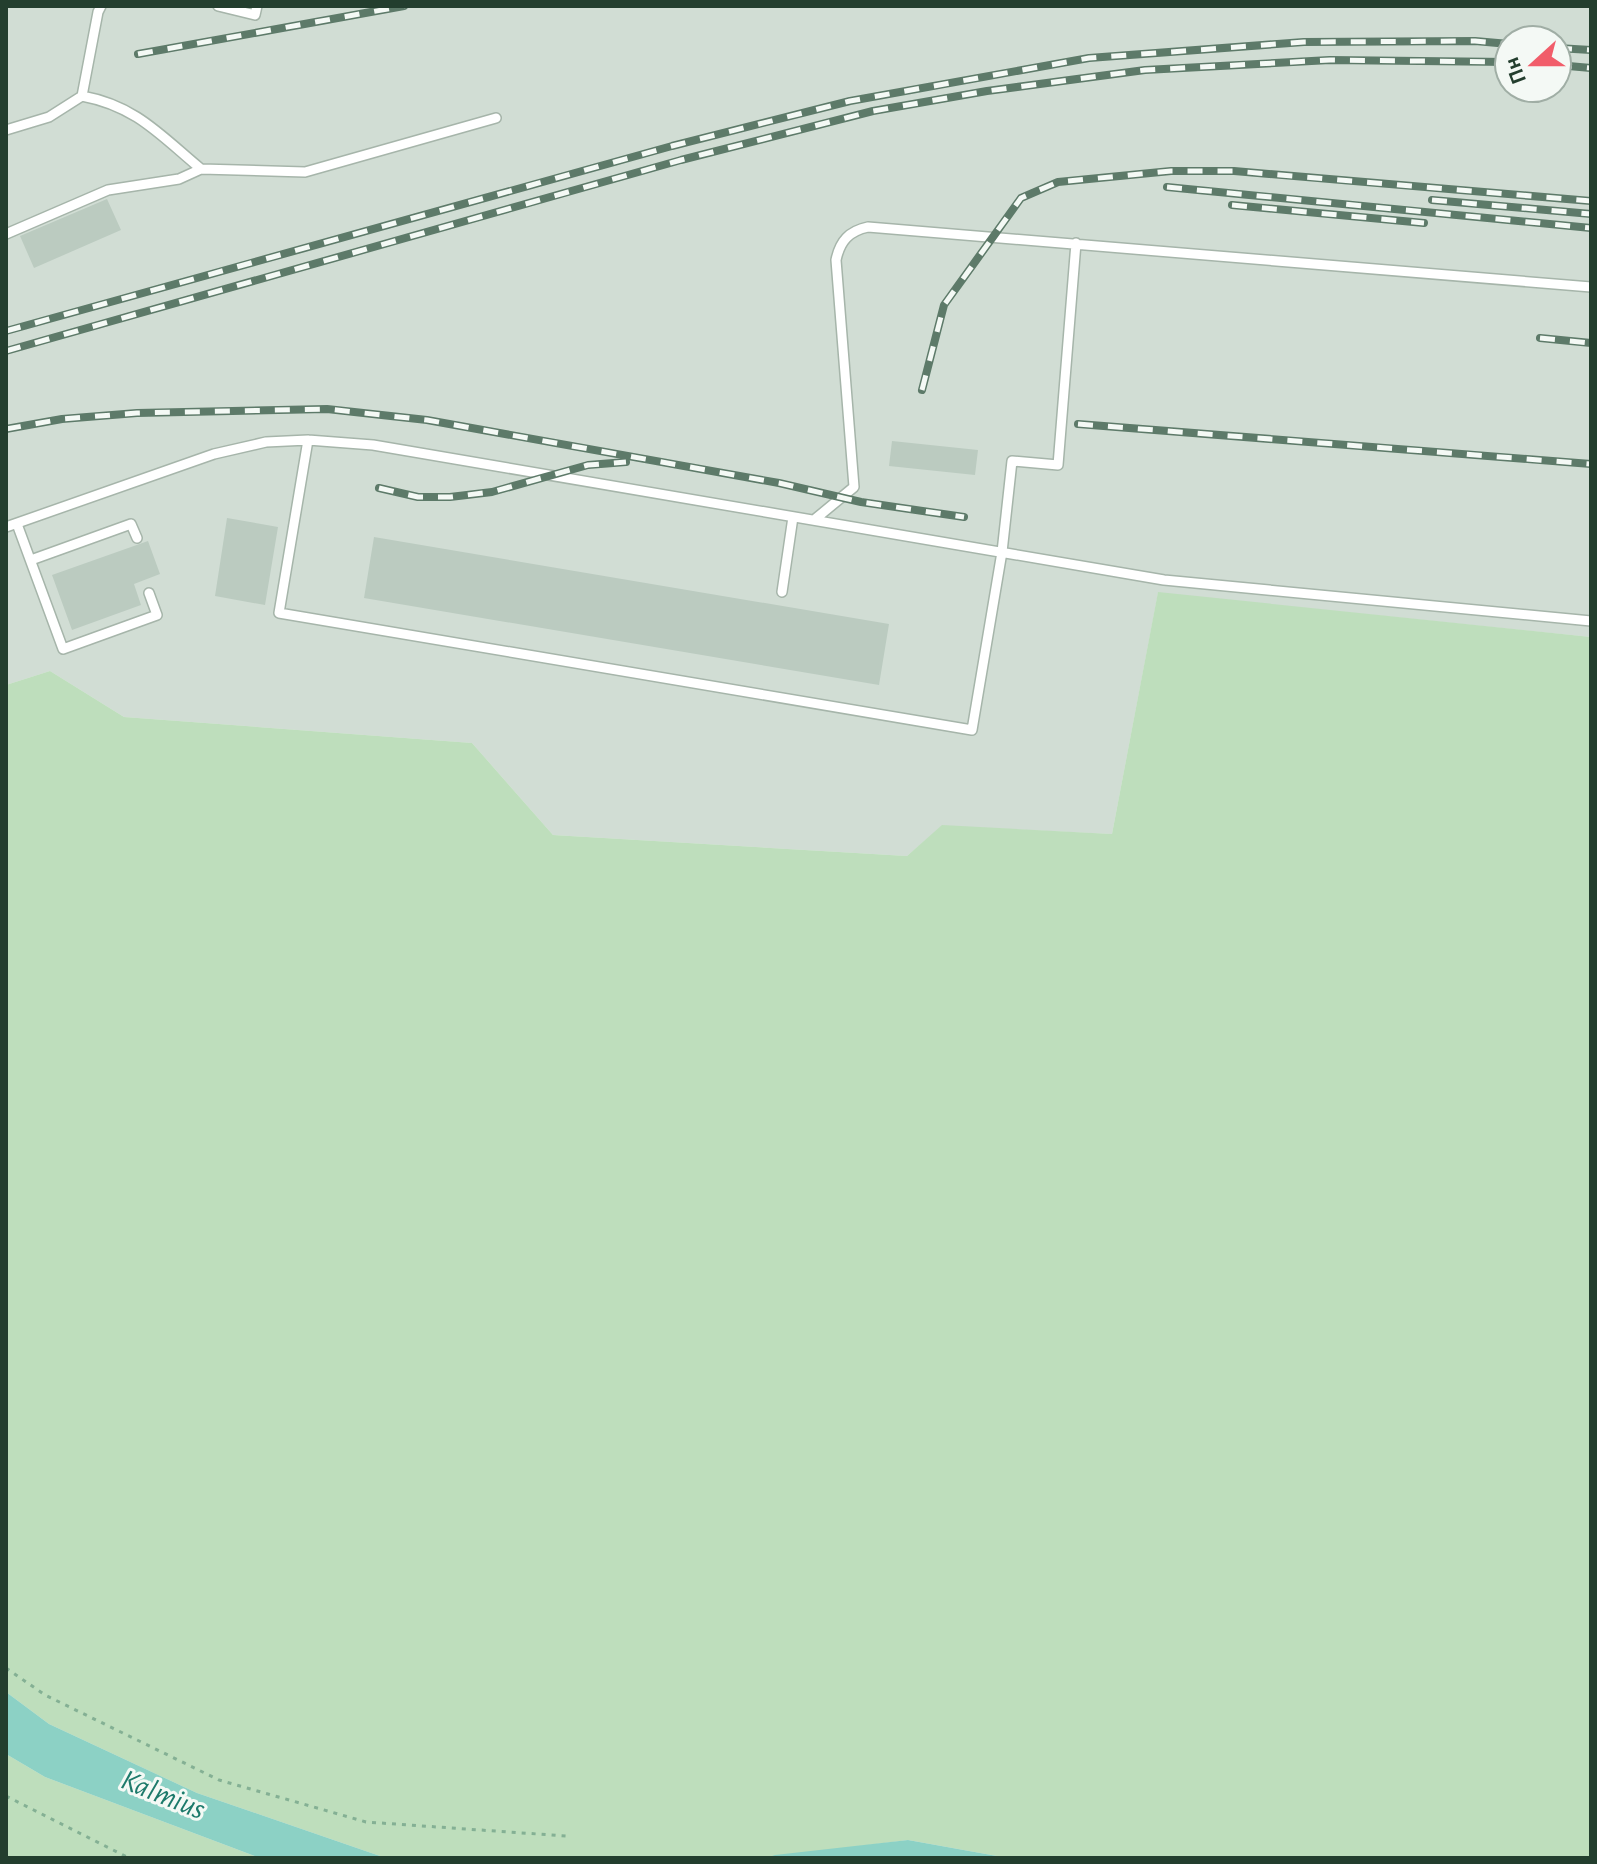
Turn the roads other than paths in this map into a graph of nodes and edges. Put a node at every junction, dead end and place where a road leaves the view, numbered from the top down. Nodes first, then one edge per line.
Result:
1 (101, 6) edge
2 (218, 6) edge
3 (257, 6) edge
4 (82, 96) junction
5 (496, 118) dead end
6 (6, 130) edge
7 (201, 169) junction
8 (6, 234) edge
9 (1076, 243) junction
10 (1591, 287) edge
11 (308, 440) junction
12 (793, 517) junction
13 (814, 520) junction
14 (17, 524) junction
15 (6, 527) edge
16 (137, 538) dead end
17 (1002, 552) junction
18 (31, 560) junction
19 (782, 592) dead end
20 (149, 593) dead end
21 (1591, 621) edge

1 - 4 lane
2 - 3 lane
4 - 6 lane
4 - 7 lane
5 - 7 lane
7 - 8 lane
9 - 10 lane
9 - 13 lane
9 - 17 lane
11 - 12 lane
11 - 14 lane
11 - 17 lane
12 - 13 lane
12 - 19 lane
13 - 17 lane
14 - 15 lane
14 - 18 lane
16 - 18 lane
17 - 21 lane
18 - 20 lane

